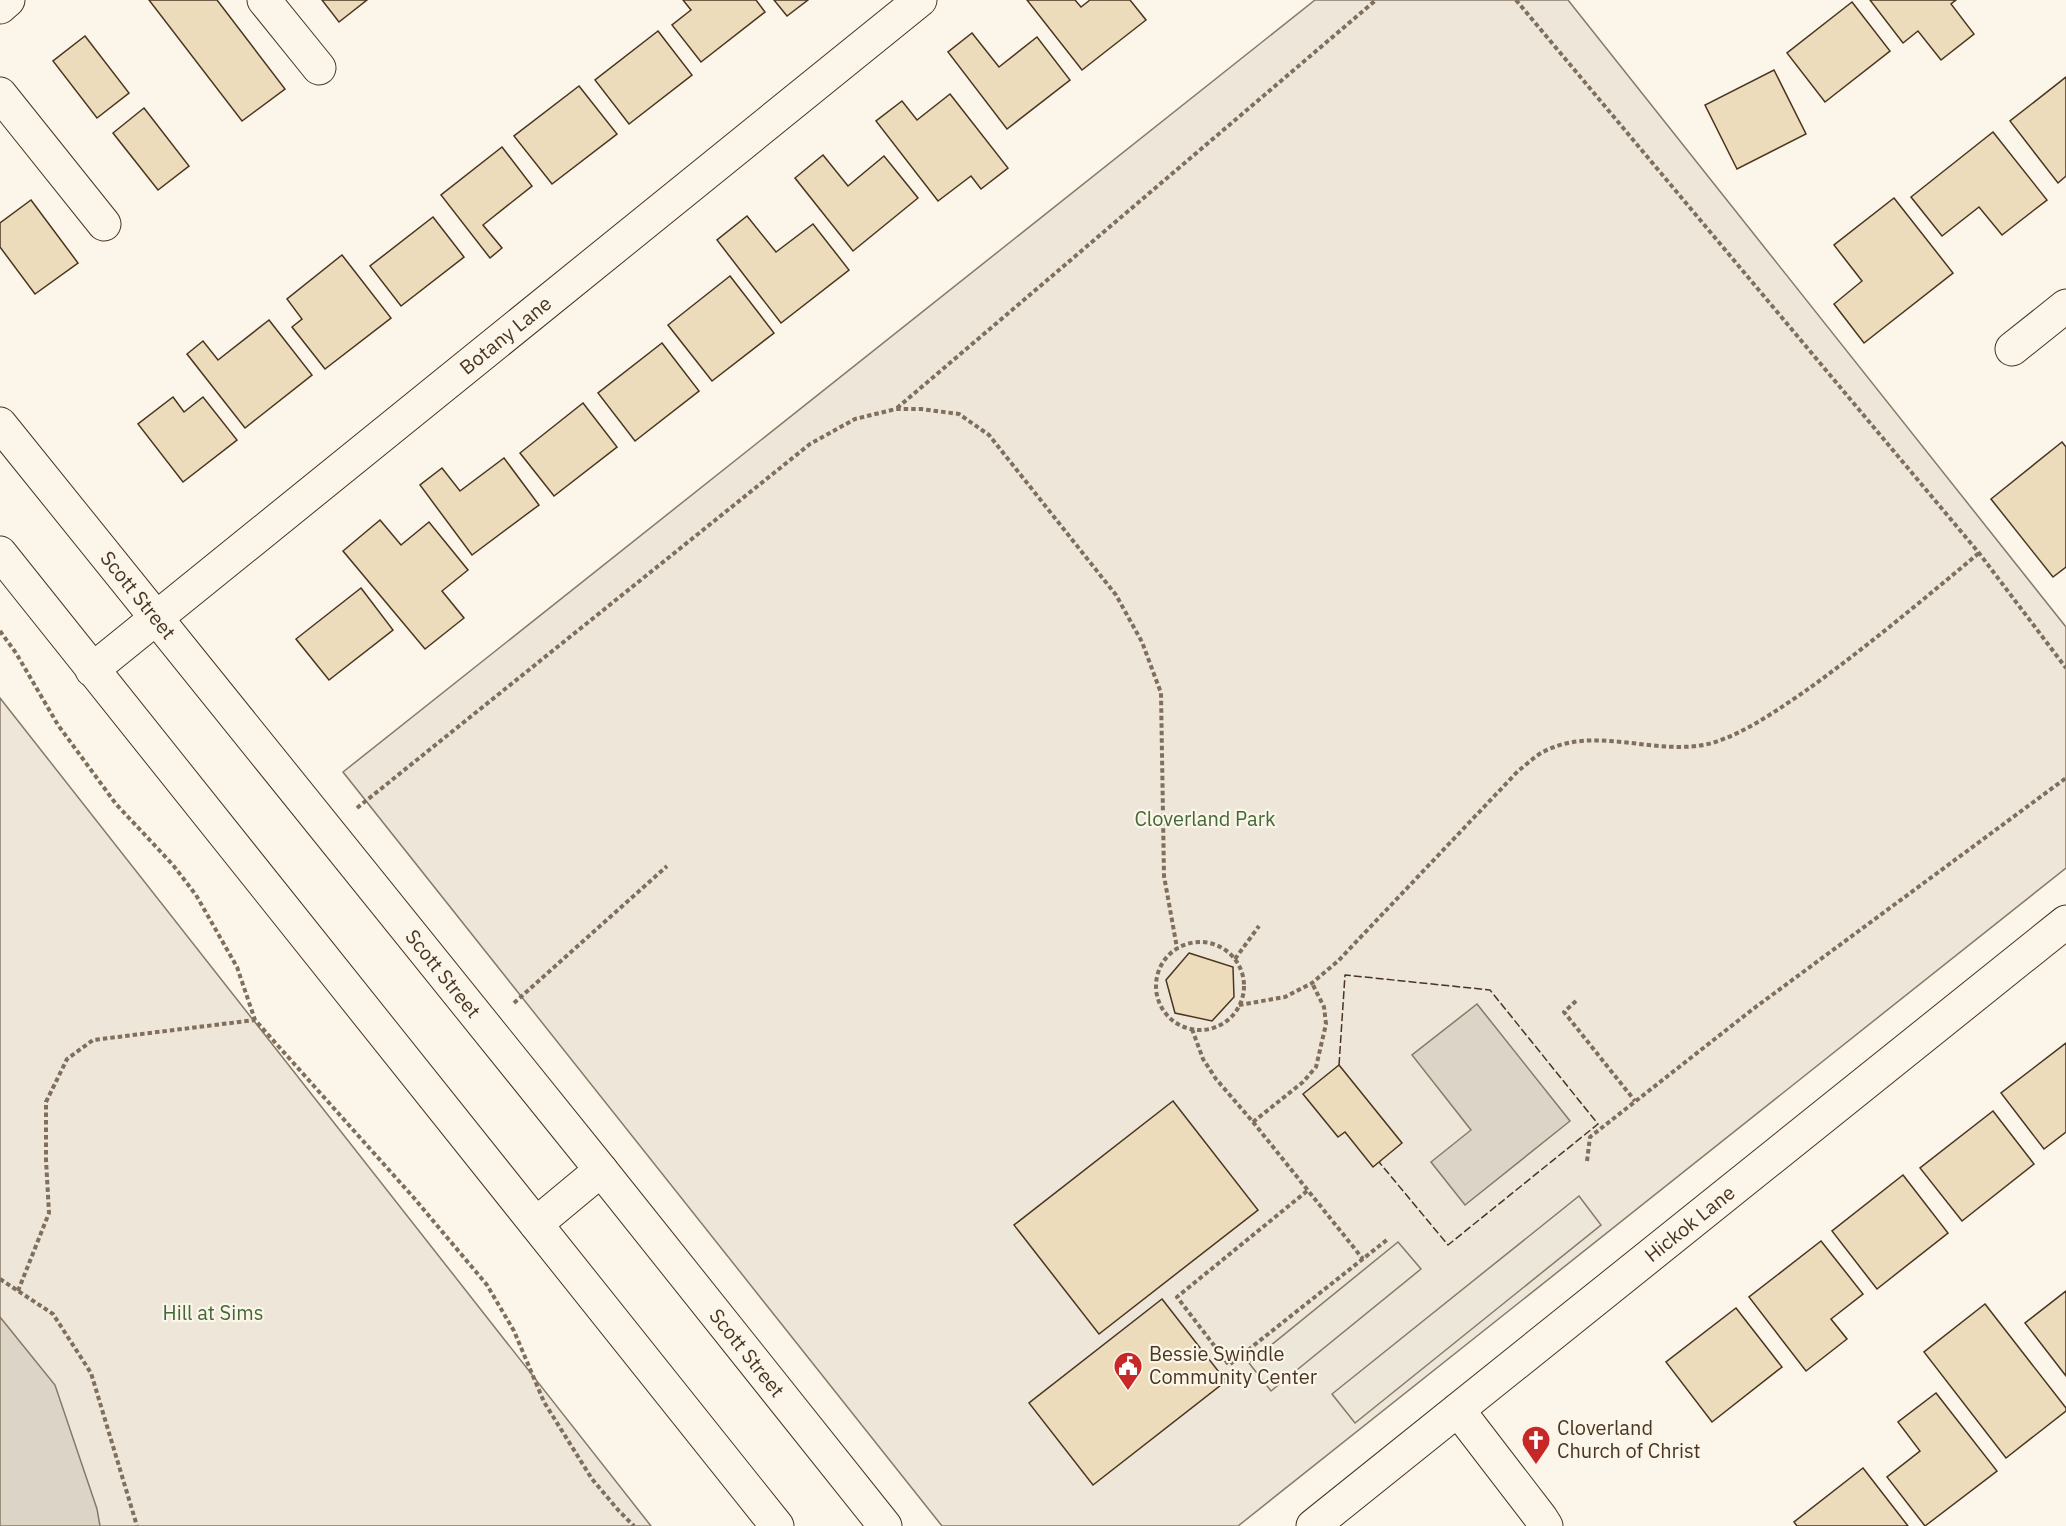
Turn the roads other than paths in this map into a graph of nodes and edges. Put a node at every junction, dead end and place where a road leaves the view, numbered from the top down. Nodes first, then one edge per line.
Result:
1 (8, 0) edge
2 (264, 0) edge
3 (920, 0) edge
4 (0, 7) edge
5 (319, 68) dead end
6 (0, 94) edge
7 (104, 224) dead end
8 (2066, 306) edge
9 (2012, 348) dead end
10 (0, 424) edge
11 (0, 553) edge
12 (156, 618) junction
13 (92, 670) junction
14 (2066, 922) edge
15 (601, 1170) junction
16 (536, 1224) junction
17 (1458, 1410) junction
18 (777, 1526) edge
19 (885, 1526) edge
20 (1313, 1526) edge
21 (1546, 1526) edge

1 - 4 main road
2 - 5 main road
3 - 12 main road, Botany Lane
6 - 7 main road
8 - 9 main road
10 - 12 main road, Scott Street
11 - 13 main road
12 - 13 main road, Botany Lane
12 - 15 main road, Scott Street
13 - 16 main road
14 - 17 main road, Hickok Lane
15 - 16 main road
15 - 19 main road, Scott Street
16 - 18 main road
17 - 20 main road, Hickok Lane
17 - 21 main road

